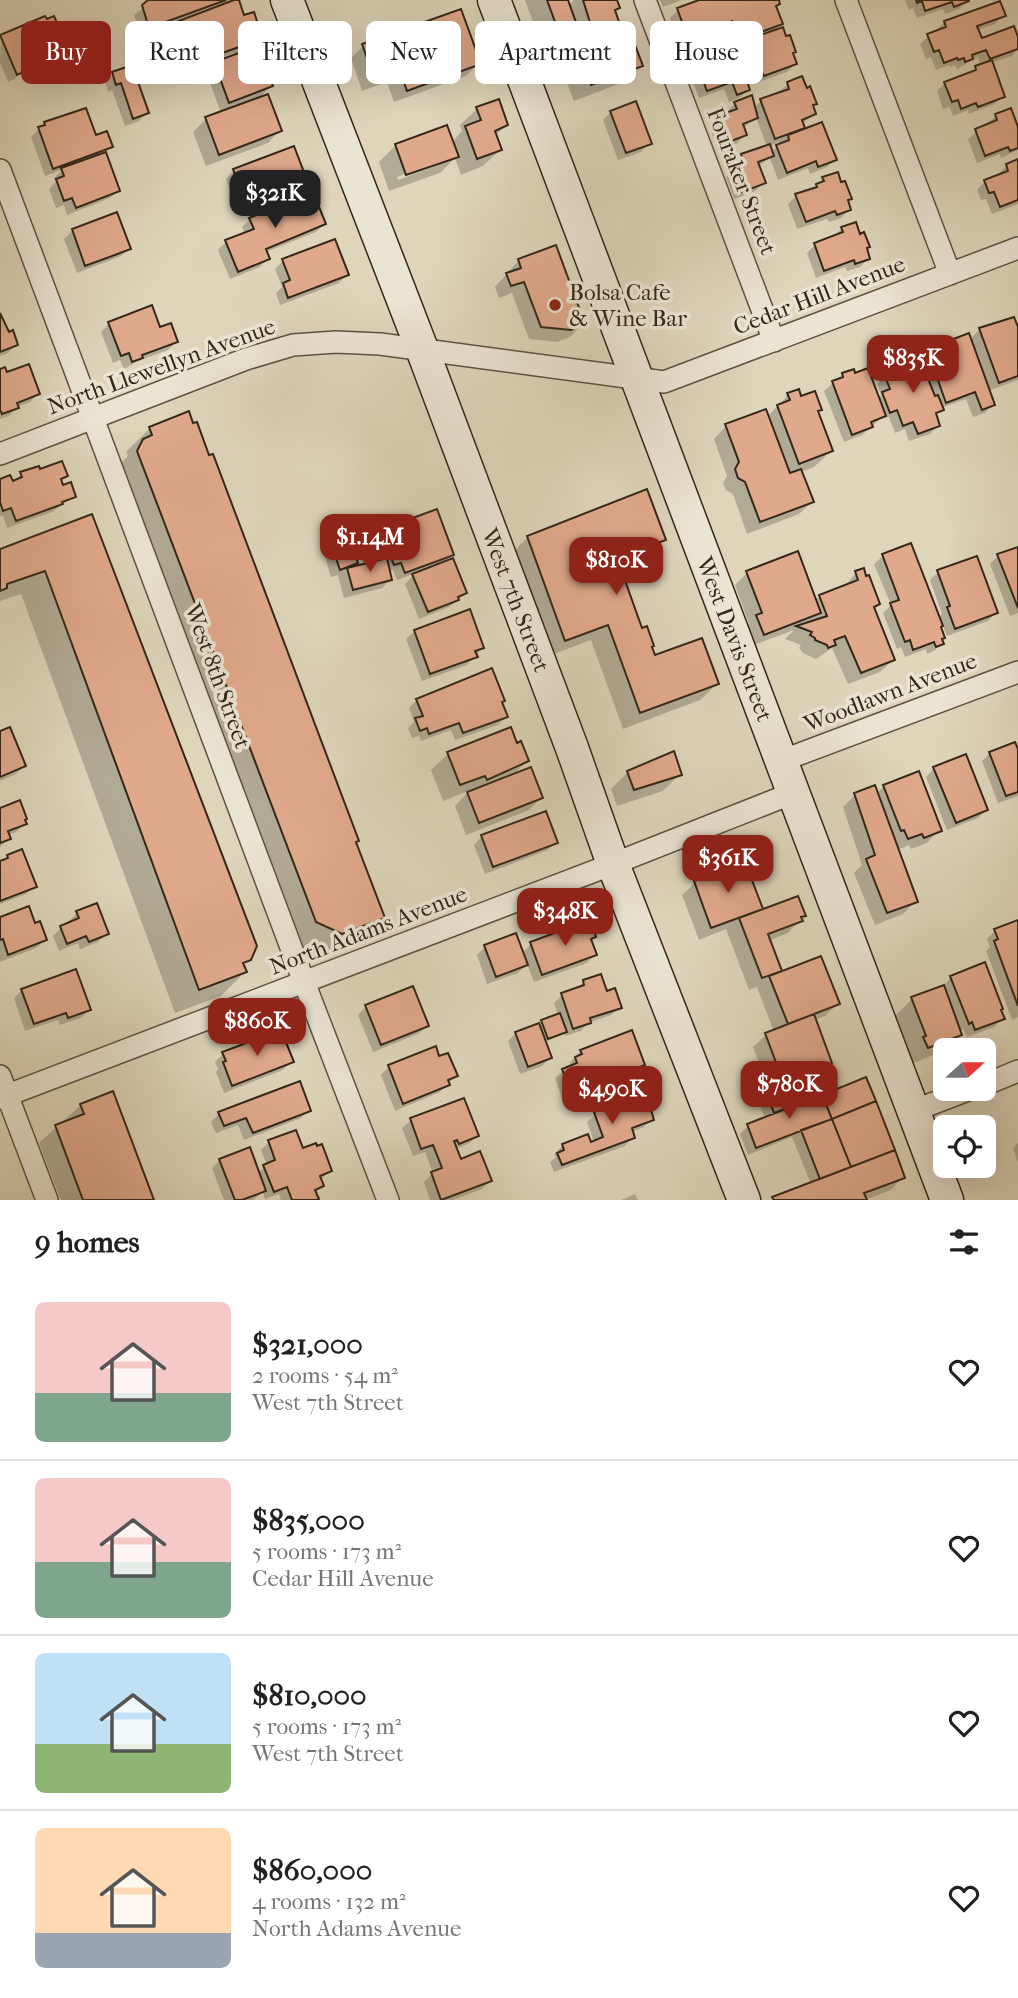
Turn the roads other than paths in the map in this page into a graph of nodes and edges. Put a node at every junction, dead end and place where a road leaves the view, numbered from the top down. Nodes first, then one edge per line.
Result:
1 (287, 0) edge
2 (494, 0) edge
3 (645, 0) edge
4 (846, 0) edge
5 (0, 170) edge
6 (1018, 248) edge
7 (950, 274) junction
8 (774, 341) junction
9 (422, 349) junction
10 (636, 378) junction
11 (93, 417) junction
12 (0, 454) edge
13 (1018, 672) edge
14 (781, 761) junction
15 (793, 793) junction
16 (613, 864) junction
17 (304, 982) junction
18 (1018, 1071) edge
19 (996, 1079) edge
20 (2, 1090) edge
21 (939, 1101) edge
22 (913, 1111) junction
23 (47, 1200) edge
24 (388, 1200) edge
25 (744, 1200) edge
26 (947, 1200) edge

1 - 9 main road, West 7th Street
2 - 10 main road, West Davis Street
3 - 8 street, Fouraker Street
4 - 7 street
5 - 11 street, West 8th Street
6 - 7 street, Cedar Hill Avenue
7 - 8 street, Cedar Hill Avenue
8 - 10 street, Cedar Hill Avenue
9 - 10 street, North Llewellyn Avenue
9 - 11 street, North Llewellyn Avenue
9 - 16 main road, West 7th Street
10 - 14 main road, West Davis Street
11 - 12 street, North Llewellyn Avenue
11 - 17 street, West 8th Street
13 - 14 street, Woodlawn Avenue
14 - 15 main road, West Davis Street
15 - 16 street, North Adams Avenue
15 - 22 main road, West Davis Street
16 - 17 street, North Adams Avenue
16 - 25 main road, West 7th Street
17 - 20 street, North Adams Avenue
17 - 24 street, West 8th Street
18 - 19 street
20 - 23 street
21 - 22 street
22 - 26 main road, West Davis Street

